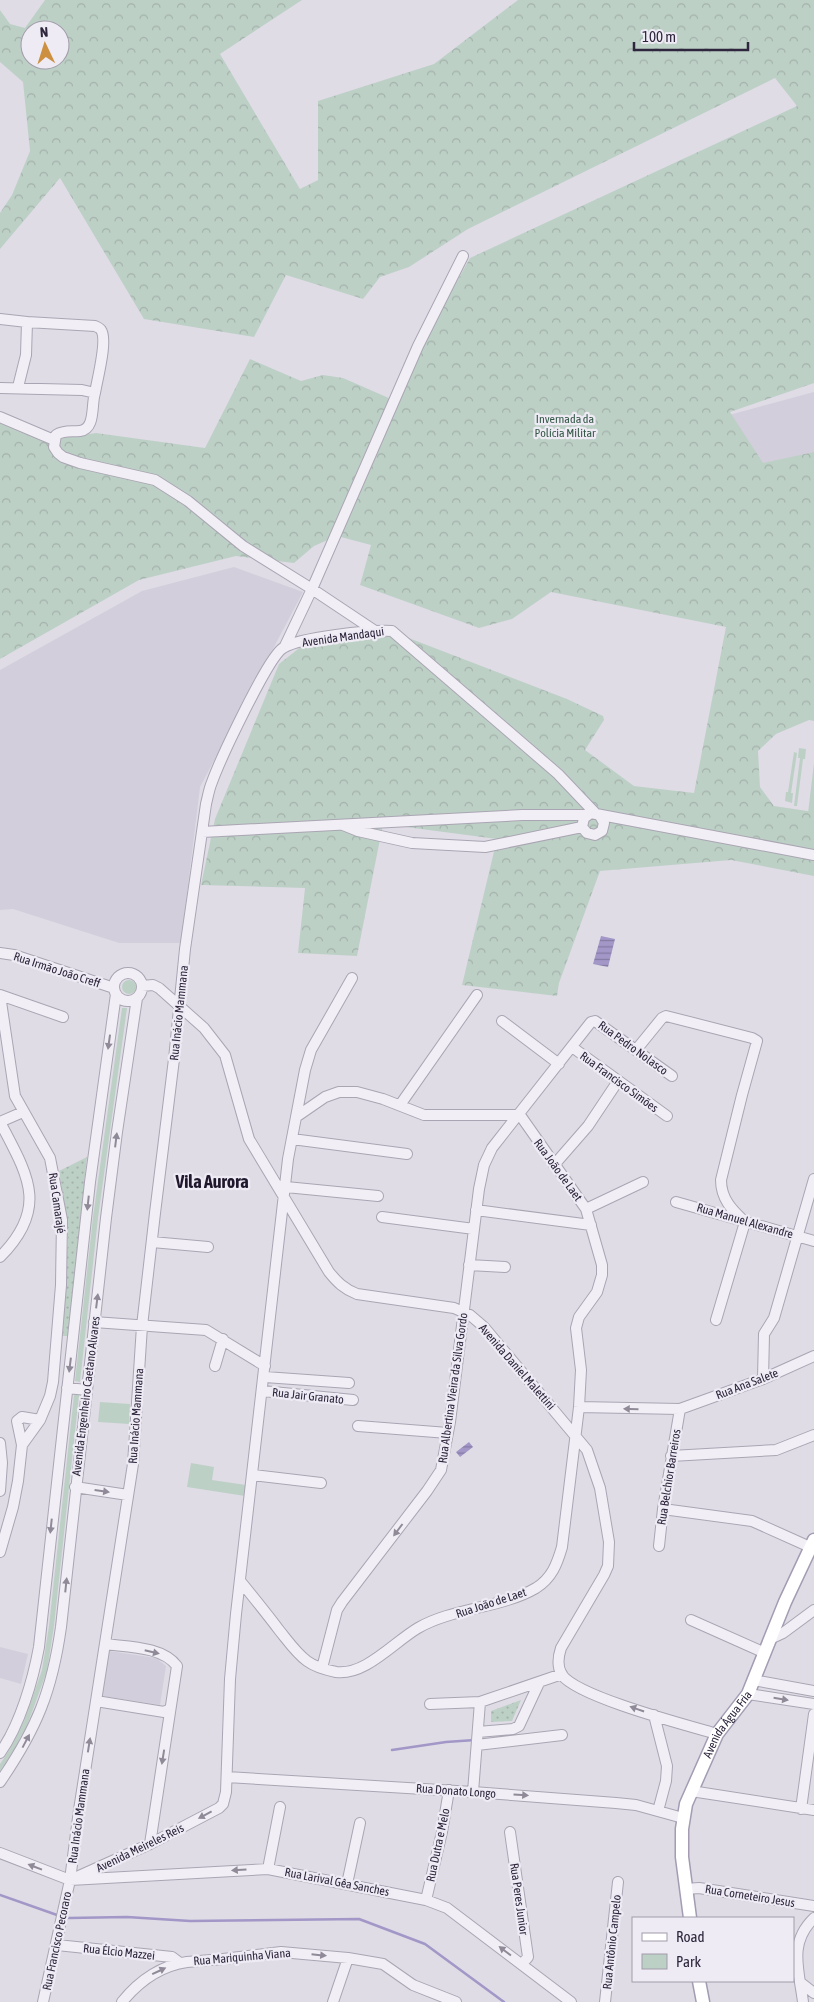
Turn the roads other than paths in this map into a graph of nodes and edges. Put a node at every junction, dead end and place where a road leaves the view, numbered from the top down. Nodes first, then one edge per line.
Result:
1 (463, 256) dead end
2 (0, 319) edge
3 (27, 322) junction
4 (18, 387) junction
5 (0, 388) edge
6 (95, 393) junction
7 (0, 417) edge
8 (54, 440) junction
9 (312, 589) junction
10 (375, 631) junction
11 (285, 646) junction
12 (594, 815) junction
13 (341, 824) junction
14 (582, 827) junction
15 (202, 832) junction
16 (814, 856) edge
17 (185, 949) joint
18 (0, 953) edge
19 (352, 978) dead end
20 (142, 986) junction
21 (115, 991) junction
22 (0, 995) edge
23 (477, 995) dead end
24 (137, 998) junction
25 (179, 1006) junction
26 (63, 1017) dead end
27 (502, 1021) dead end
28 (595, 1021) joint
29 (572, 1047) junction
30 (636, 1050) junction
31 (559, 1064) junction
32 (672, 1076) dead end
33 (618, 1081) junction
34 (400, 1105) junction
35 (23, 1112) junction
36 (520, 1115) junction
37 (667, 1116) dead end
38 (296, 1117) junction
39 (0, 1122) edge
40 (292, 1139) junction
41 (407, 1154) dead end
42 (554, 1166) junction
43 (814, 1178) edge
44 (643, 1182) dead end
45 (286, 1187) junction
46 (378, 1196) dead end
47 (285, 1198) junction
48 (676, 1202) dead end
49 (586, 1209) junction
50 (476, 1210) junction
51 (382, 1217) dead end
52 (745, 1222) junction
53 (591, 1225) junction
54 (474, 1229) junction
55 (797, 1236) junction
56 (814, 1241) edge
57 (152, 1242) junction
58 (208, 1247) dead end
59 (0, 1256) edge
60 (469, 1265) junction
61 (504, 1269) dead end
62 (464, 1311) junction
63 (716, 1320) dead end
64 (94, 1322) junction
65 (142, 1326) junction
66 (223, 1339) junction
67 (814, 1356) edge
68 (215, 1366) dead end
69 (265, 1366) junction
70 (264, 1376) junction
71 (763, 1379) junction
72 (348, 1384) dead end
73 (67, 1388) junction
74 (87, 1390) junction
75 (263, 1391) junction
76 (353, 1400) dead end
77 (579, 1407) junction
78 (680, 1409) junction
79 (40, 1420) junction
80 (358, 1426) dead end
81 (448, 1433) junction
82 (814, 1434) edge
83 (575, 1435) junction
84 (0, 1443) edge
85 (22, 1445) junction
86 (671, 1456) junction
87 (253, 1475) junction
88 (321, 1483) dead end
89 (75, 1487) junction
90 (0, 1490) edge
91 (128, 1494) junction
92 (663, 1509) junction
93 (812, 1543) edge
94 (659, 1546) dead end
95 (0, 1552) edge
96 (241, 1582) junction
97 (814, 1610) edge
98 (691, 1620) dead end
99 (770, 1639) junction
100 (104, 1644) junction
101 (764, 1653) junction
102 (322, 1668) junction
103 (562, 1674) junction
104 (753, 1680) junction
105 (539, 1683) junction
106 (814, 1691) edge
107 (748, 1694) junction
108 (96, 1701) junction
109 (480, 1702) junction
110 (430, 1704) dead end
111 (814, 1704) edge
112 (170, 1709) junction
113 (814, 1714) edge
114 (654, 1715) junction
115 (717, 1734) junction
116 (562, 1735) dead end
117 (478, 1738) junction
118 (0, 1753) edge
119 (228, 1777) junction
120 (0, 1782) edge
121 (449, 1790) junction
122 (691, 1791) junction
123 (473, 1792) junction
124 (280, 1807) dead end
125 (801, 1809) junction
126 (814, 1810) edge
127 (658, 1811) junction
128 (683, 1818) junction
129 (360, 1824) dead end
130 (510, 1832) dead end
131 (150, 1844) junction
132 (0, 1853) edge
133 (268, 1869) junction
134 (70, 1880) junction
135 (618, 1882) dead end
136 (347, 1884) junction
137 (686, 1889) junction
138 (426, 1900) junction
139 (814, 1906) edge
140 (690, 1917) edge
141 (814, 1918) edge
142 (57, 1945) junction
143 (348, 1958) junction
144 (180, 1963) junction
145 (522, 1964) junction
146 (700, 1982) edge
147 (801, 1983) junction
148 (814, 1993) edge
149 (43, 2002) edge
150 (122, 2002) edge
151 (333, 2002) edge
152 (456, 2002) edge
153 (571, 2002) edge
154 (605, 2002) edge
155 (703, 2002) edge
156 (803, 2002) edge

1 - 9 street
2 - 3 street
3 - 4 street
3 - 6 street
4 - 5 street
4 - 6 street
6 - 8 street
7 - 8 street
8 - 9 street
9 - 10 street
9 - 11 street
10 - 11 street, Avenida Mandaqui
10 - 12 street, Avenida Mandaqui
11 - 15 street, Avenida Mandaqui
12 - 13 street
12 - 14 street
12 - 14 street
12 - 16 street
13 - 14 street
13 - 15 street
15 - 17 street, Avenida Mandaqui
17 - 25 street, Rua Inácio Mammana
18 - 21 street, Rua Irmão João Creff
19 - 38 street
20 - 21 street
20 - 24 street
20 - 25 street, Avenida Daniel Malettini
21 - 24 street
21 -> 73 street, Avenida Engenheiro Caetano Alvares
22 - 26 street
22 - 35 street, Rua Camarajé
23 - 34 street
64 -> 24 street, Avenida Engenheiro Caetano Alvares
25 - 47 street, Avenida Daniel Malettini
25 - 57 street, Rua Inácio Mammana
27 - 31 street
28 - 29 street, Rua Albertina Vieira da Silva Gordo
28 - 30 street, Rua Pedro Nolasco
29 - 31 street, Rua Albertina Vieira da Silva Gordo
29 - 33 street, Rua Francisco Simões
30 - 32 street, Rua Pedro Nolasco
30 - 52 street
31 - 36 street, Rua Albertina Vieira da Silva Gordo
33 - 37 street, Rua Francisco Simões
33 - 42 street
34 - 36 street
34 - 38 street
35 - 39 street
35 - 79 street, Rua Camarajé
36 - 42 street, Rua João de Laet
36 - 50 street, Rua Albertina Vieira da Silva Gordo
38 - 40 street
39 - 59 street
40 - 41 street
40 - 45 street
42 - 49 street, Rua João de Laet
43 - 55 street
44 - 49 street
45 - 46 street
45 - 47 street
47 - 62 street, Avenida Daniel Malettini
47 - 69 street
48 - 52 street, Rua Manuel Alexandre
49 - 53 street, Rua João de Laet
50 - 53 street
50 - 54 street, Rua Albertina Vieira da Silva Gordo
51 - 54 street
52 - 55 street, Rua Manuel Alexandre
52 - 63 street
53 - 77 street, Rua João de Laet
54 - 60 street, Rua Albertina Vieira da Silva Gordo
55 - 56 street, Rua Manuel Alexandre
55 - 71 street
57 - 58 street
57 - 65 street, Rua Inácio Mammana
60 - 61 street
60 - 62 street, Rua Albertina Vieira da Silva Gordo
62 - 81 street, Rua Albertina Vieira da Silva Gordo
62 - 83 street, Avenida Daniel Malettini
64 - 65 street
64 - 74 street, Avenida Engenheiro Caetano Alvares
65 - 66 street
65 - 91 street, Rua Inácio Mammana
66 - 68 street
66 - 69 street
67 - 71 street, Rua Ana Salete
69 - 70 street
70 - 72 street
70 - 75 street
71 - 78 street, Rua Ana Salete
73 - 74 street
73 -> 118 street, Avenida Engenheiro Caetano Alvares
74 - 89 street, Avenida Engenheiro Caetano Alvares
75 - 76 street, Rua Jair Granato
75 - 87 street
78 -> 77 street
77 - 83 street, Rua João de Laet
78 - 86 street, Rua Belchior Barreiros
79 - 85 street, Rua Camarajé
79 - 85 street
80 - 81 street
81 -> 102 street, Rua Albertina Vieira da Silva Gordo
82 - 86 street
83 - 102 street, Rua João de Laet
83 - 103 street, Avenida Daniel Malettini
84 - 90 street
85 - 95 street
86 - 92 street, Rua Belchior Barreiros
87 - 88 street
87 - 96 street
89 -> 91 street
120 -> 89 street, Avenida Engenheiro Caetano Alvares
91 - 100 street, Rua Inácio Mammana
92 - 93 street
92 - 94 street, Rua Belchior Barreiros
93 - 99 main road, Avenida Água Fria
96 - 102 street, Rua João de Laet
96 - 119 street
97 - 99 street
98 - 101 street
99 - 101 main road, Avenida Água Fria
100 - 108 street, Rua Inácio Mammana
100 -> 112 street
101 - 104 main road, Avenida Água Fria
103 - 105 street
114 -> 103 street
104 - 106 street
104 - 107 main road, Avenida Água Fria
105 - 109 street
105 - 117 street
107 -> 111 street
107 - 115 main road, Avenida Água Fria
108 - 112 street
134 -> 108 street, Rua Inácio Mammana
109 - 110 street
109 - 117 street
112 -> 131 street
113 - 125 street
114 - 115 street
114 - 127 street
115 - 122 main road, Avenida Água Fria
116 - 117 street
117 - 123 street
119 - 121 street, Rua Donato Longo
119 -> 131 street, Avenida Meireles Reis
121 - 123 street, Rua Donato Longo
121 - 138 street, Rua Dutra e Melo
122 - 125 street
122 - 128 main road, Avenida Água Fria
123 -> 127 street, Rua Donato Longo
124 - 133 street
125 - 126 street
127 - 128 street, Rua Donato Longo
128 - 137 main road, Avenida Água Fria
129 - 136 street
130 - 145 street, Rua Peres Junior
131 - 134 street, Avenida Meireles Reis
134 -> 132 street
133 -> 134 street, Rua Larival Gêa Sanches
133 - 136 street, Rua Larival Gêa Sanches
134 - 142 street, Rua Francisco Pecoraro
135 - 154 street, Rua Antônio Campelo
136 - 138 street, Rua Larival Gêa Sanches
137 - 139 street, Rua Corneteiro Jesus
137 - 140 main road, Avenida Água Fria
145 -> 138 street, Rua Larival Gêa Sanches
141 - 147 street
142 - 144 street, Rua Élcio Mazzei
142 - 149 street, Rua Francisco Pecoraro
144 -> 143 street, Rua Mariquinha Viana
143 - 151 street
143 - 152 street, Rua Mariquinha Viana
150 -> 144 street, Rua Mariquinha Viana
145 - 153 street, Rua Larival Gêa Sanches
146 - 155 main road
147 - 148 street
147 - 156 street

